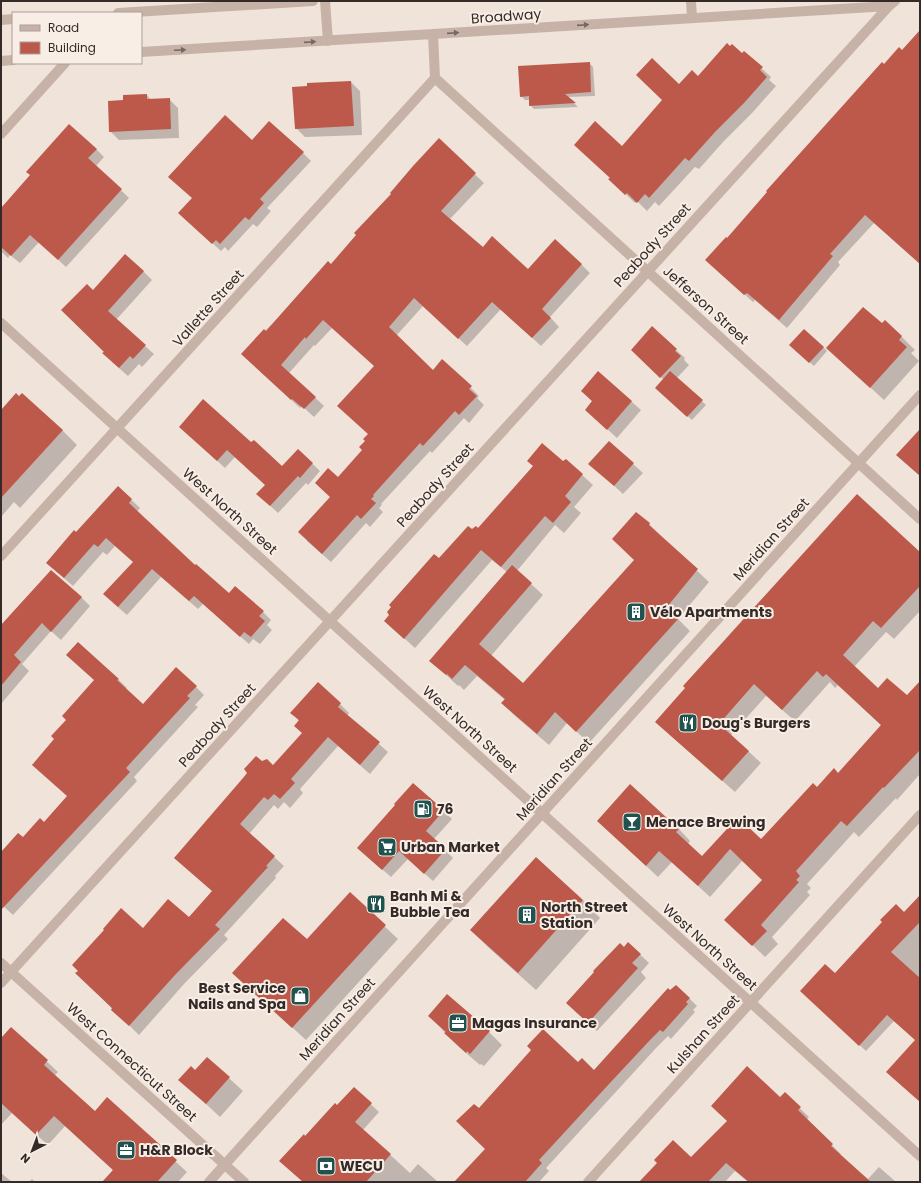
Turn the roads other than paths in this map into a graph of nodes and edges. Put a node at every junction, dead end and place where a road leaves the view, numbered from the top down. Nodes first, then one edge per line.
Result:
1 (313, 1) edge
2 (325, 1) edge
3 (691, 1) edge
4 (892, 4) edge
5 (134, 12) edge
6 (692, 18) junction
7 (12, 19) edge
8 (1, 20) edge
9 (433, 34) junction
10 (328, 40) junction
11 (142, 52) edge
12 (12, 60) edge
13 (1, 61) edge
14 (64, 64) edge
15 (435, 78) junction
16 (1, 134) edge
17 (648, 272) junction
18 (1, 323) edge
19 (920, 395) edge
20 (117, 428) junction
21 (858, 463) junction
22 (920, 519) edge
23 (1, 556) edge
24 (330, 621) junction
25 (542, 813) junction
26 (920, 815) edge
27 (1, 963) edge
28 (11, 972) junction
29 (1, 983) edge
30 (751, 1002) junction
31 (920, 1156) edge
32 (224, 1165) junction
33 (209, 1182) edge
34 (244, 1182) edge
35 (588, 1182) edge

1 - 5 street
2 - 10 street
3 - 6 street
4 - 6 street, Broadway
4 - 17 street, Peabody Street
9 -> 6 street, Broadway
7 - 8 street
9 - 10 street, Broadway
9 - 15 street
11 -> 10 street, Broadway
12 - 13 street
14 - 16 street
15 - 17 street, Jefferson Street
15 - 20 street, Vallette Street
17 - 21 street, Jefferson Street
17 - 24 street, Peabody Street
18 - 20 street, West North Street
19 - 21 street, Meridian Street
20 - 23 street, Vallette Street
20 - 24 street, West North Street
21 - 22 street, Jefferson Street
21 - 25 street, Meridian Street
24 - 25 street, West North Street
24 - 28 street, Peabody Street
25 - 30 street, West North Street
25 - 32 street, Meridian Street
26 - 30 street, Kulshan Street
27 - 28 street, West Connecticut Street
28 - 29 street, Peabody Street
28 - 32 street, West Connecticut Street
30 - 31 street, West North Street
30 - 35 street, Kulshan Street
32 - 33 street, Meridian Street
32 - 34 street, West Connecticut Street

